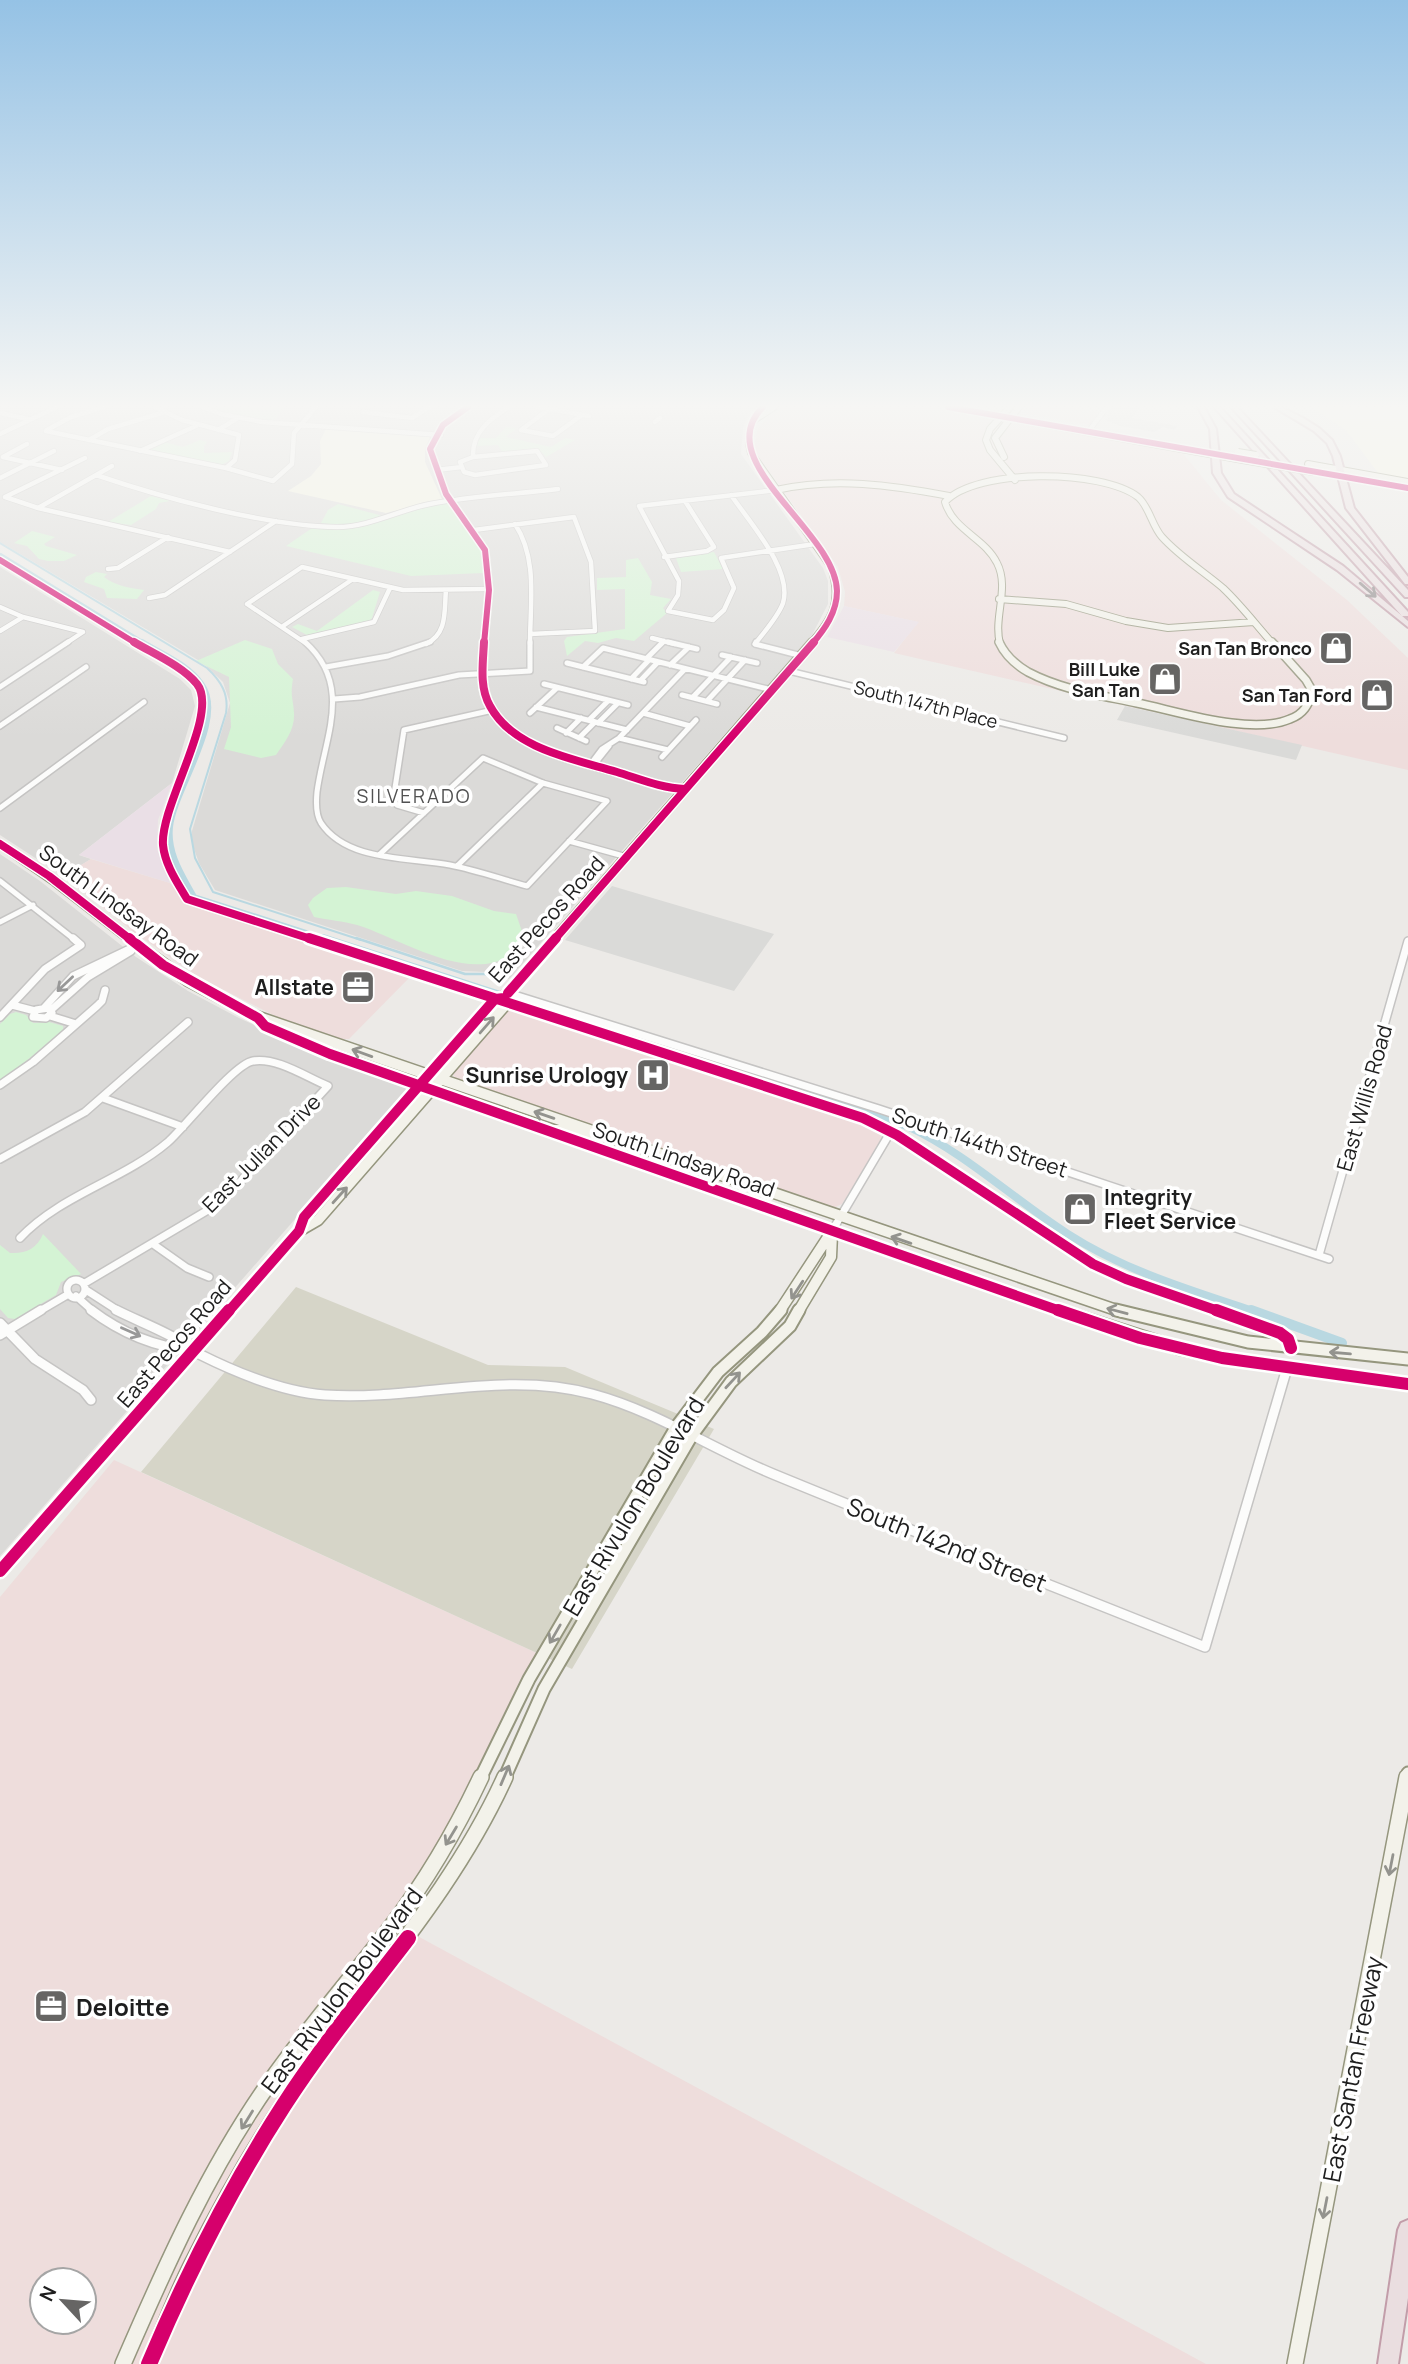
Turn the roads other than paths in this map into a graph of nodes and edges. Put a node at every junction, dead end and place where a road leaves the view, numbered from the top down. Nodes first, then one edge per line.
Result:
1 (80, 517) edge
2 (261, 517) edge
3 (388, 517) edge
4 (465, 517) edge
5 (571, 517) edge
6 (574, 517) edge
7 (644, 517) edge
8 (695, 517) edge
9 (745, 517) edge
10 (796, 517) edge
11 (953, 517) edge
12 (1149, 517) edge
13 (1264, 517) edge
14 (1318, 517) edge
15 (1336, 517) edge
16 (1356, 517) edge
17 (277, 521) junction
18 (515, 524) junction
19 (474, 530) junction
20 (168, 537) junction
21 (815, 544) junction
22 (767, 551) junction
23 (230, 552) junction
24 (664, 556) junction
25 (108, 569) dead end
26 (353, 579) junction
27 (1408, 582) edge
28 (390, 588) junction
29 (488, 589) junction
30 (446, 590) junction
31 (1408, 595) edge
32 (149, 598) dead end
33 (999, 599) junction
34 (0, 607) edge
35 (1408, 616) edge
36 (23, 617) junction
37 (1254, 622) junction
38 (1408, 625) edge
39 (283, 626) junction
40 (0, 631) edge
41 (530, 634) junction
42 (652, 638) dead end
43 (302, 639) junction
44 (664, 641) junction
45 (689, 647) junction
46 (697, 649) dead end
47 (722, 654) dead end
48 (802, 656) junction
49 (731, 657) junction
50 (648, 660) junction
51 (745, 660) junction
52 (658, 662) junction
53 (567, 663) dead end
54 (757, 663) dead end
55 (670, 665) junction
56 (86, 667) dead end
57 (326, 667) junction
58 (583, 667) junction
59 (685, 669) junction
60 (789, 671) junction
61 (484, 673) junction
62 (713, 676) junction
63 (631, 679) junction
64 (729, 680) junction
65 (544, 684) dead end
66 (0, 687) edge
67 (557, 688) junction
68 (772, 690) junction
69 (682, 695) dead end
70 (693, 698) junction
71 (334, 699) junction
72 (608, 701) junction
73 (707, 701) junction
74 (144, 702) dead end
75 (618, 704) junction
76 (717, 704) dead end
77 (628, 705) dead end
78 (537, 707) junction
79 (493, 710) junction
80 (530, 713) dead end
81 (643, 713) junction
82 (581, 718) junction
83 (696, 720) dead end
84 (594, 722) junction
85 (0, 726) edge
86 (691, 726) junction
87 (557, 728) dead end
88 (627, 730) junction
89 (566, 733) junction
90 (579, 738) junction
91 (619, 738) junction
92 (1064, 738) dead end
93 (586, 741) dead end
94 (668, 750) junction
95 (662, 757) dead end
96 (590, 765) junction
97 (543, 783) junction
98 (685, 789) junction
99 (0, 808) edge
100 (424, 813) junction
101 (569, 841) junction
102 (0, 844) edge
103 (380, 854) junction
104 (627, 857) junction
105 (457, 866) junction
106 (0, 881) edge
107 (33, 905) junction
108 (0, 922) edge
109 (1408, 941) edge
110 (136, 946) junction
111 (105, 990) dead end
112 (506, 996) junction
113 (12, 1005) junction
114 (48, 1011) junction
115 (35, 1012) junction
116 (0, 1017) edge
117 (258, 1018) junction
118 (188, 1022) dead end
119 (76, 1024) junction
120 (426, 1076) junction
121 (440, 1081) junction
122 (0, 1085) edge
123 (418, 1086) junction
124 (431, 1090) junction
125 (103, 1098) junction
126 (899, 1118) junction
127 (183, 1127) junction
128 (540, 1129) junction
129 (605, 1136) junction
130 (0, 1159) edge
131 (839, 1219) junction
132 (299, 1231) junction
133 (832, 1231) junction
134 (20, 1238) dead end
135 (153, 1244) junction
136 (1319, 1255) junction
137 (1329, 1259) dead end
138 (209, 1276) dead end
139 (85, 1287) junction
140 (72, 1295) junction
141 (2, 1330) edge
142 (193, 1351) junction
143 (1408, 1359) edge
144 (1287, 1368) junction
145 (1408, 1384) edge
146 (91, 1400) dead end
147 (677, 1426) junction
148 (692, 1435) junction
149 (0, 1571) edge
150 (1408, 1773) edge
151 (1408, 2230) edge
152 (123, 2364) edge
153 (149, 2364) edge
154 (1295, 2364) edge
155 (1388, 2364) edge

1 - 20 street
2 - 17 street
3 - 17 street
4 - 19 main road
5 - 18 street
6 - 41 street
7 - 24 street
8 - 24 street
9 - 22 street
10 - 21 main road, East Pecos Road
11 - 33 main road
12 - 37 main road
13 -> 38 highway
14 - 35 highway
15 - 31 highway
16 - 27 highway
17 - 23 street
18 - 19 street
18 - 41 street
19 - 29 main road
20 - 23 street
20 - 25 street
21 - 22 street
21 - 48 main road, East Pecos Road
22 - 24 street
22 - 48 street
23 - 32 street
26 - 28 street
26 - 39 street
26 - 39 street
28 - 30 street
28 - 43 street
29 - 30 street
29 - 61 main road
30 - 57 street
33 - 37 main road
33 - 37 main road
34 - 36 street
36 - 40 street
36 - 66 street
39 - 43 street
41 - 61 street
42 - 44 street
43 - 57 street
44 - 45 street
44 - 50 street
45 - 46 street
45 - 55 street
47 - 49 street
48 - 60 main road, East Pecos Road
49 - 51 street
49 - 62 street
50 - 52 street
50 - 58 street
50 - 63 street
51 - 54 street
51 - 64 street
52 - 55 street
52 - 63 street
53 - 58 street
55 - 59 street
56 - 85 street
57 - 71 street
58 - 63 street
59 - 62 street
59 - 81 street
60 - 68 main road, East Pecos Road
60 - 92 street, South 147th Place
61 - 71 street
61 - 79 main road
62 - 64 street
62 - 70 street
64 - 68 street
64 - 73 street
65 - 67 street
67 - 72 street
67 - 78 street
68 - 98 main road, East Pecos Road
69 - 70 street
70 - 73 street
71 - 103 street
72 - 75 street
72 - 84 street
73 - 76 street
74 - 99 street
75 - 77 street
75 - 84 street
78 - 80 street
78 - 82 street
79 - 96 main road
79 - 100 street
81 - 86 street
81 - 88 street
82 - 84 street
82 - 89 street
83 - 86 street
84 - 88 street
84 - 90 street
86 - 94 street
87 - 89 street
88 - 91 street
89 - 90 street
90 - 93 street
91 - 94 street
91 - 96 street
94 - 95 street
96 - 98 main road
97 - 100 street
97 - 101 street
97 - 105 street
98 - 104 main road, East Pecos Road
100 - 103 street
101 - 104 street
101 - 105 street
102 - 110 main road, South Lindsay Road
103 - 105 street
104 - 112 main road, East Pecos Road
106 - 107 street
107 - 108 street
107 - 113 street
109 - 136 street, East Willis Road
110 - 114 street
110 - 117 main road, South Lindsay Road
111 - 119 street
112 - 120 main road, East Pecos Road
121 -> 112 main road, East Pecos Road
112 - 126 street, South 144th Street
113 - 115 street
113 - 116 street
114 - 115 street
114 - 115 street
114 - 119 street
120 -> 117 main road, South Lindsay Road
117 - 123 main road, South Lindsay Road
118 - 125 street
119 - 122 street
120 - 121 main road, South Lindsay Road
120 - 123 main road, East Pecos Road
121 - 124 main road, East Pecos Road
129 -> 121 main road, South Lindsay Road
123 - 124 main road, South Lindsay Road
123 - 132 main road, East Pecos Road
124 - 128 main road, South Lindsay Road
132 -> 124 main road, East Pecos Road
125 - 127 street
125 - 130 street
126 - 131 street
126 - 136 street, South 144th Street
127 - 134 street
127 - 135 street, East Julian Drive
128 - 129 main road
128 - 133 main road, South Lindsay Road
129 - 131 main road, South Lindsay Road
131 - 133 street
143 -> 131 main road, South Lindsay Road
132 - 142 main road, East Pecos Road
133 - 144 main road, South Lindsay Road
133 -> 147 main road, East Rivulon Boulevard
148 -> 133 main road, East Rivulon Boulevard
135 - 138 street
135 - 139 street, East Julian Drive
136 - 137 street, South 144th Street
139 - 140 street
139 - 140 street
139 - 142 street
140 - 141 street
140 -> 142 street
141 - 146 street
142 - 147 street, South 142nd Street
142 - 149 main road, East Pecos Road
144 - 145 main road, South Lindsay Road
144 - 148 street, South 142nd Street
147 - 148 street, South 142nd Street
147 -> 152 main road, East Rivulon Boulevard
153 -> 148 main road, East Rivulon Boulevard
150 -> 154 main road, East Santan Freeway
151 - 155 highway

